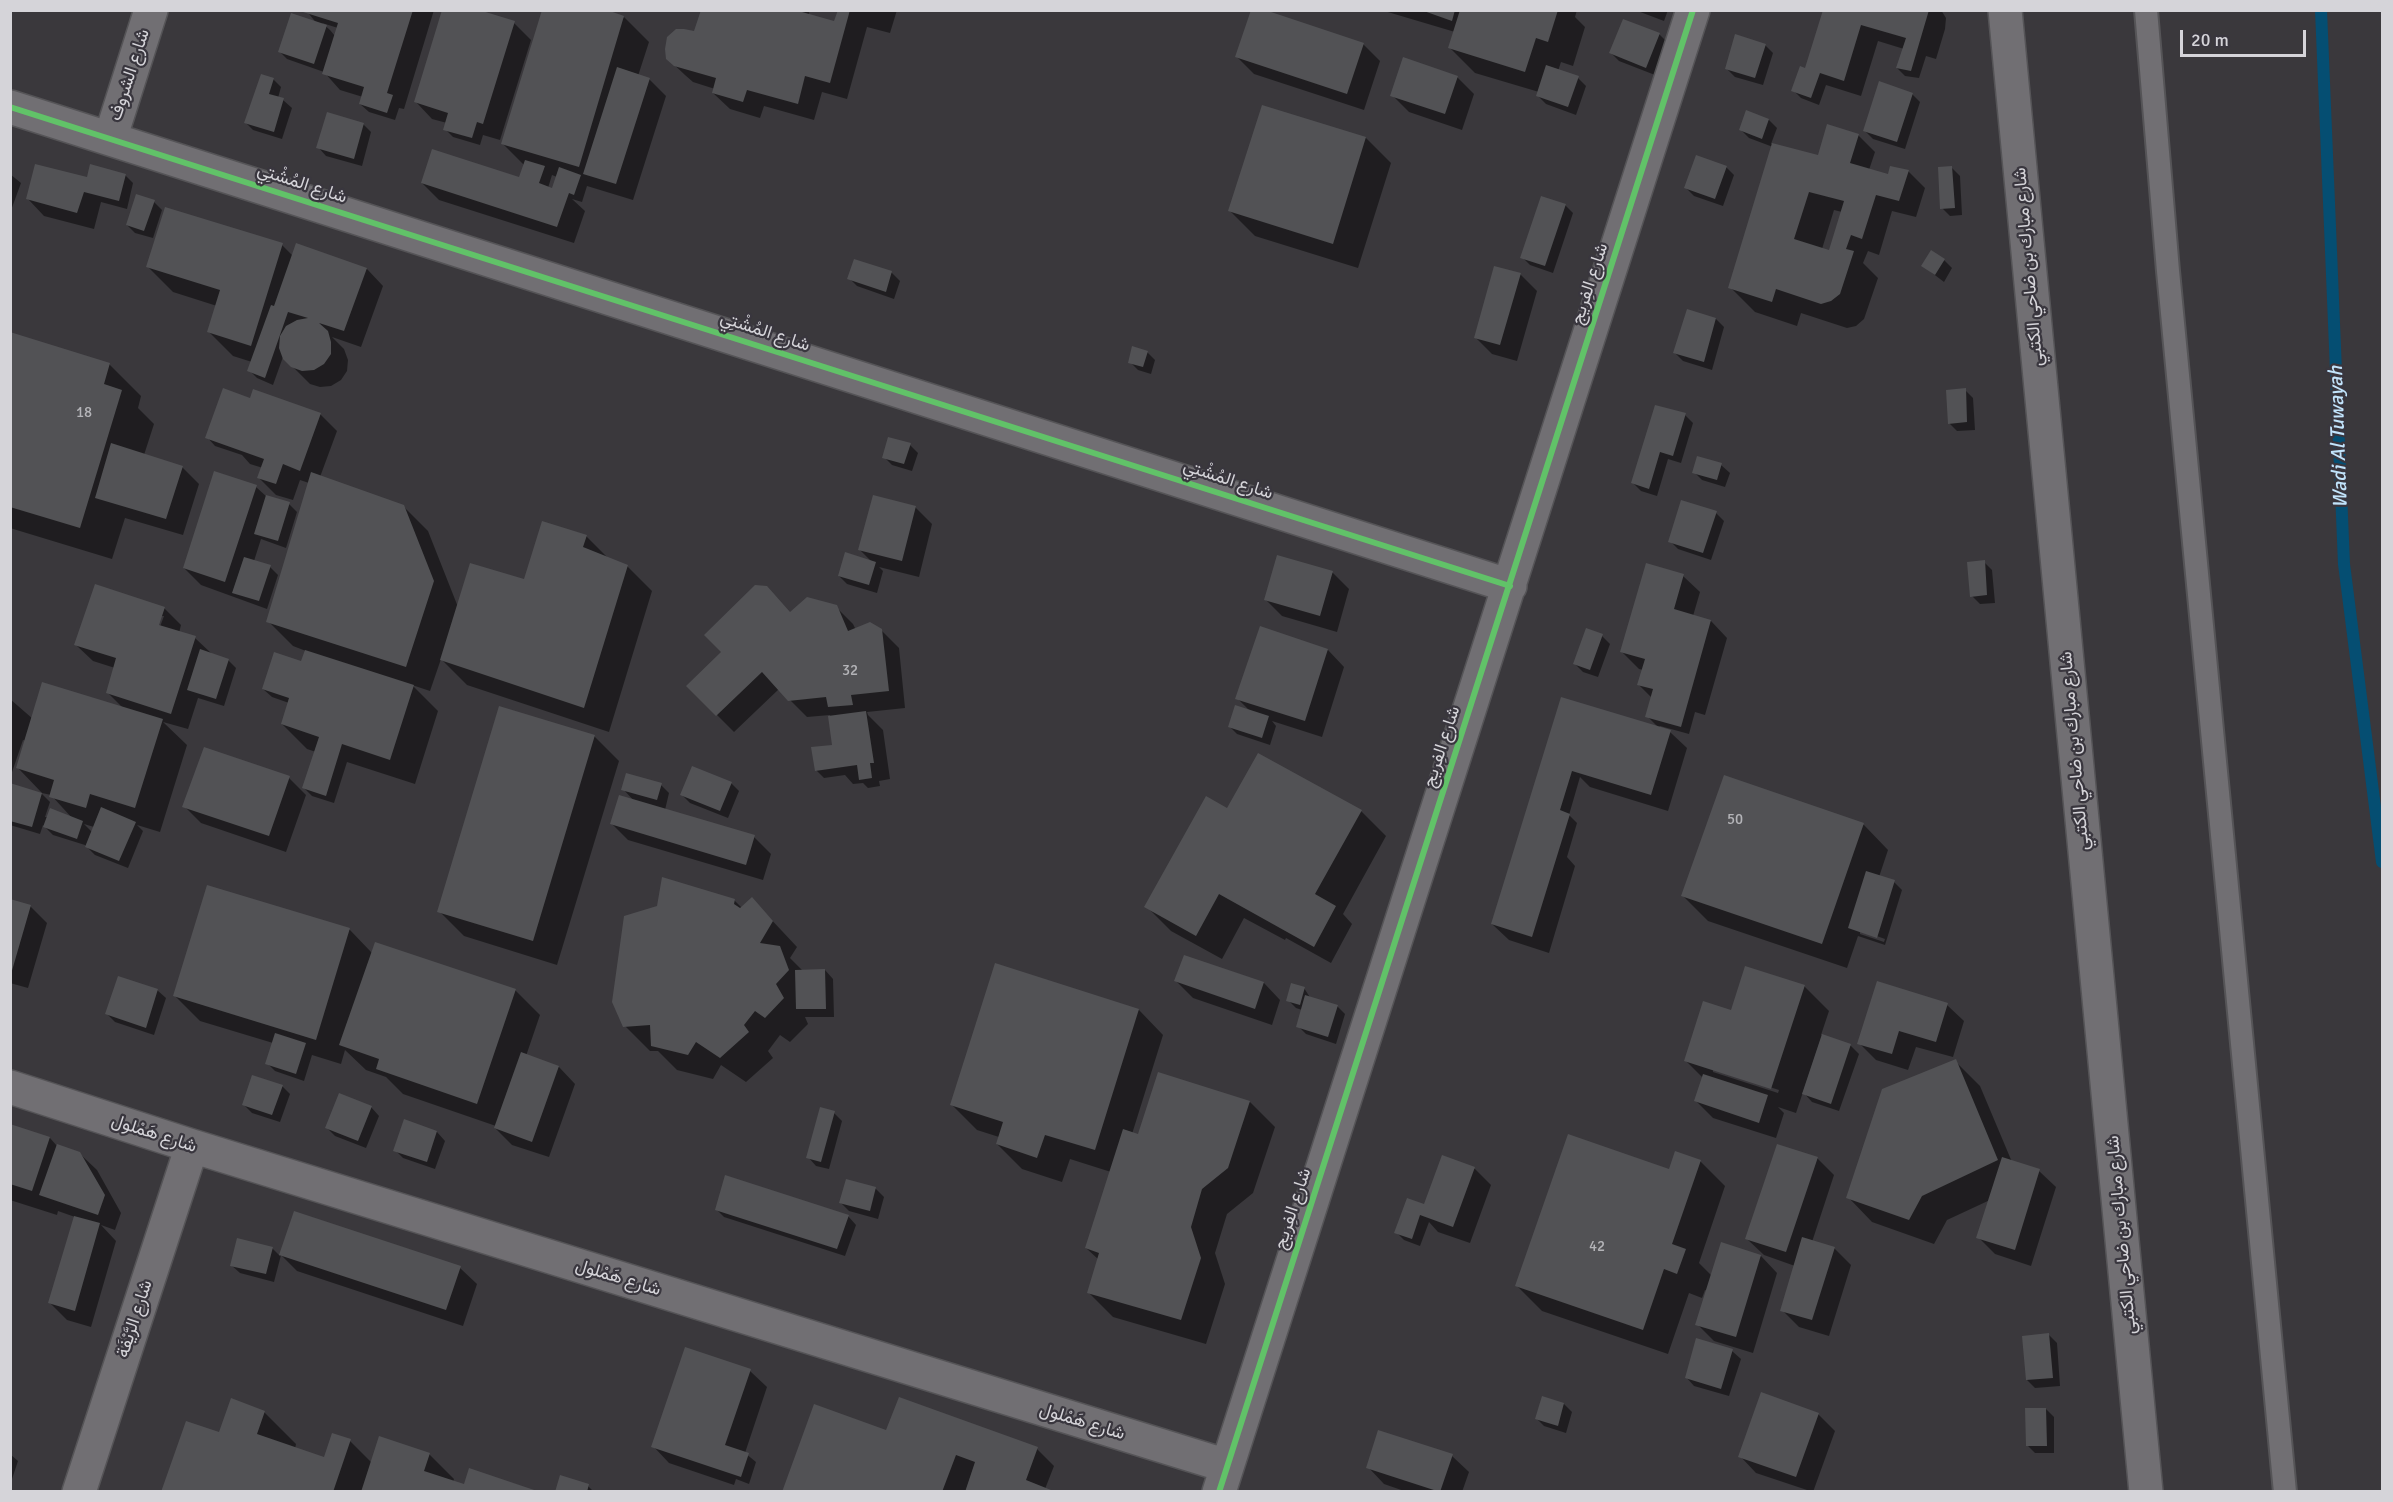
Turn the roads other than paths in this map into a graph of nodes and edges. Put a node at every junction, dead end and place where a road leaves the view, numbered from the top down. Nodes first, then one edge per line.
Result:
1 (150, 10) edge
2 (1693, 10) edge
3 (2005, 10) edge
4 (2146, 10) edge
5 (10, 107) edge
6 (110, 138) junction
7 (1510, 586) junction
8 (10, 1087) edge
9 (192, 1146) junction
10 (1223, 1479) edge
11 (79, 1491) edge
12 (2146, 1491) edge
13 (2285, 1491) edge

1 - 6 street, شارع الشروف
2 - 7 street, شارع الفِريج
3 - 12 street, شارع مبارك بن ضاحي الكتبي
4 - 13 lane
5 - 6 street, شارع المُشْتِي
6 - 7 street, شارع المُشْتِي
7 - 10 street, شارع الفِريج
8 - 9 street, شارع هَمْلول
9 - 10 street, شارع هَمْلول
9 - 11 street, شارع الرَّيْفَة

